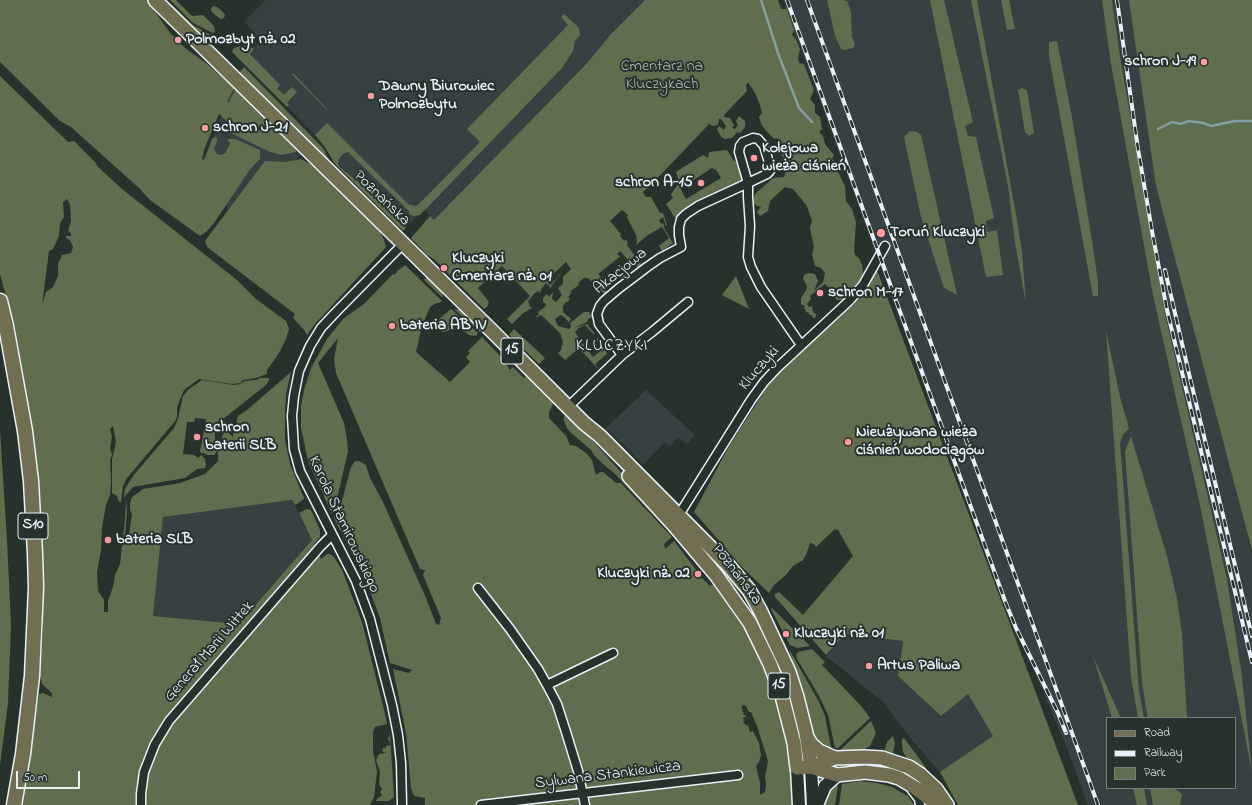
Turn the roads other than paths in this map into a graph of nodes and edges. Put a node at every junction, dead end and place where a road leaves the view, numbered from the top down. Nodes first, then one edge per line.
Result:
1 (155, 0) edge
2 (748, 183) junction
3 (403, 244) junction
4 (885, 246) dead end
5 (0, 301) edge
6 (688, 302) dead end
7 (802, 345) junction
8 (622, 355) junction
9 (568, 408) junction
10 (676, 520) junction
11 (332, 535) junction
12 (478, 588) dead end
13 (613, 653) dead end
14 (548, 685) junction
15 (806, 733) junction
16 (835, 758) junction
17 (810, 767) junction
18 (797, 768) junction
19 (837, 774) junction
20 (738, 775) dead end
21 (906, 781) junction
22 (583, 793) junction
23 (936, 803) edge
24 (14, 805) edge
25 (140, 805) edge
26 (402, 805) edge
27 (481, 805) edge
28 (585, 805) edge
29 (799, 805) edge
30 (813, 805) edge
31 (818, 805) edge
32 (920, 805) edge

1 - 3 main road, Poznańska / 15
2 - 2 street, Akacjowa
2 - 7 street
2 - 8 street, Akacjowa
3 - 9 main road, Poznańska / 15
3 - 11 street, Karola Stamirowskiego
4 - 7 street, Kluczyki
5 - 24 highway, S10
6 - 8 street
7 - 10 street, Kluczyki
8 - 9 street
9 - 10 main road, Poznańska / 15
10 - 15 main road, Poznańska / 15
10 - 18 main road, Poznańska / 15
11 - 25 street, Generał Marii Wittek
11 - 26 street, Karola Stamirowskiego
12 - 14 street
13 - 14 street
14 - 22 street
15 - 16 main road, Poznańska / 15
15 - 17 main road, Poznańska / 15
16 - 17 main road, Poznańska / 15
16 - 23 main road, Poznańska / 15
17 - 18 main road, Poznańska / 15
17 - 19 main road, Poznańska / 15
17 - 30 main road
18 - 29 main road
19 - 21 main road, Poznańska / 15
19 - 31 main road
20 - 22 street, Sylwana Stankiewicza
21 - 23 main road, Poznańska / 15
21 - 32 street
22 - 27 street, Sylwana Stankiewicza
22 - 28 street

